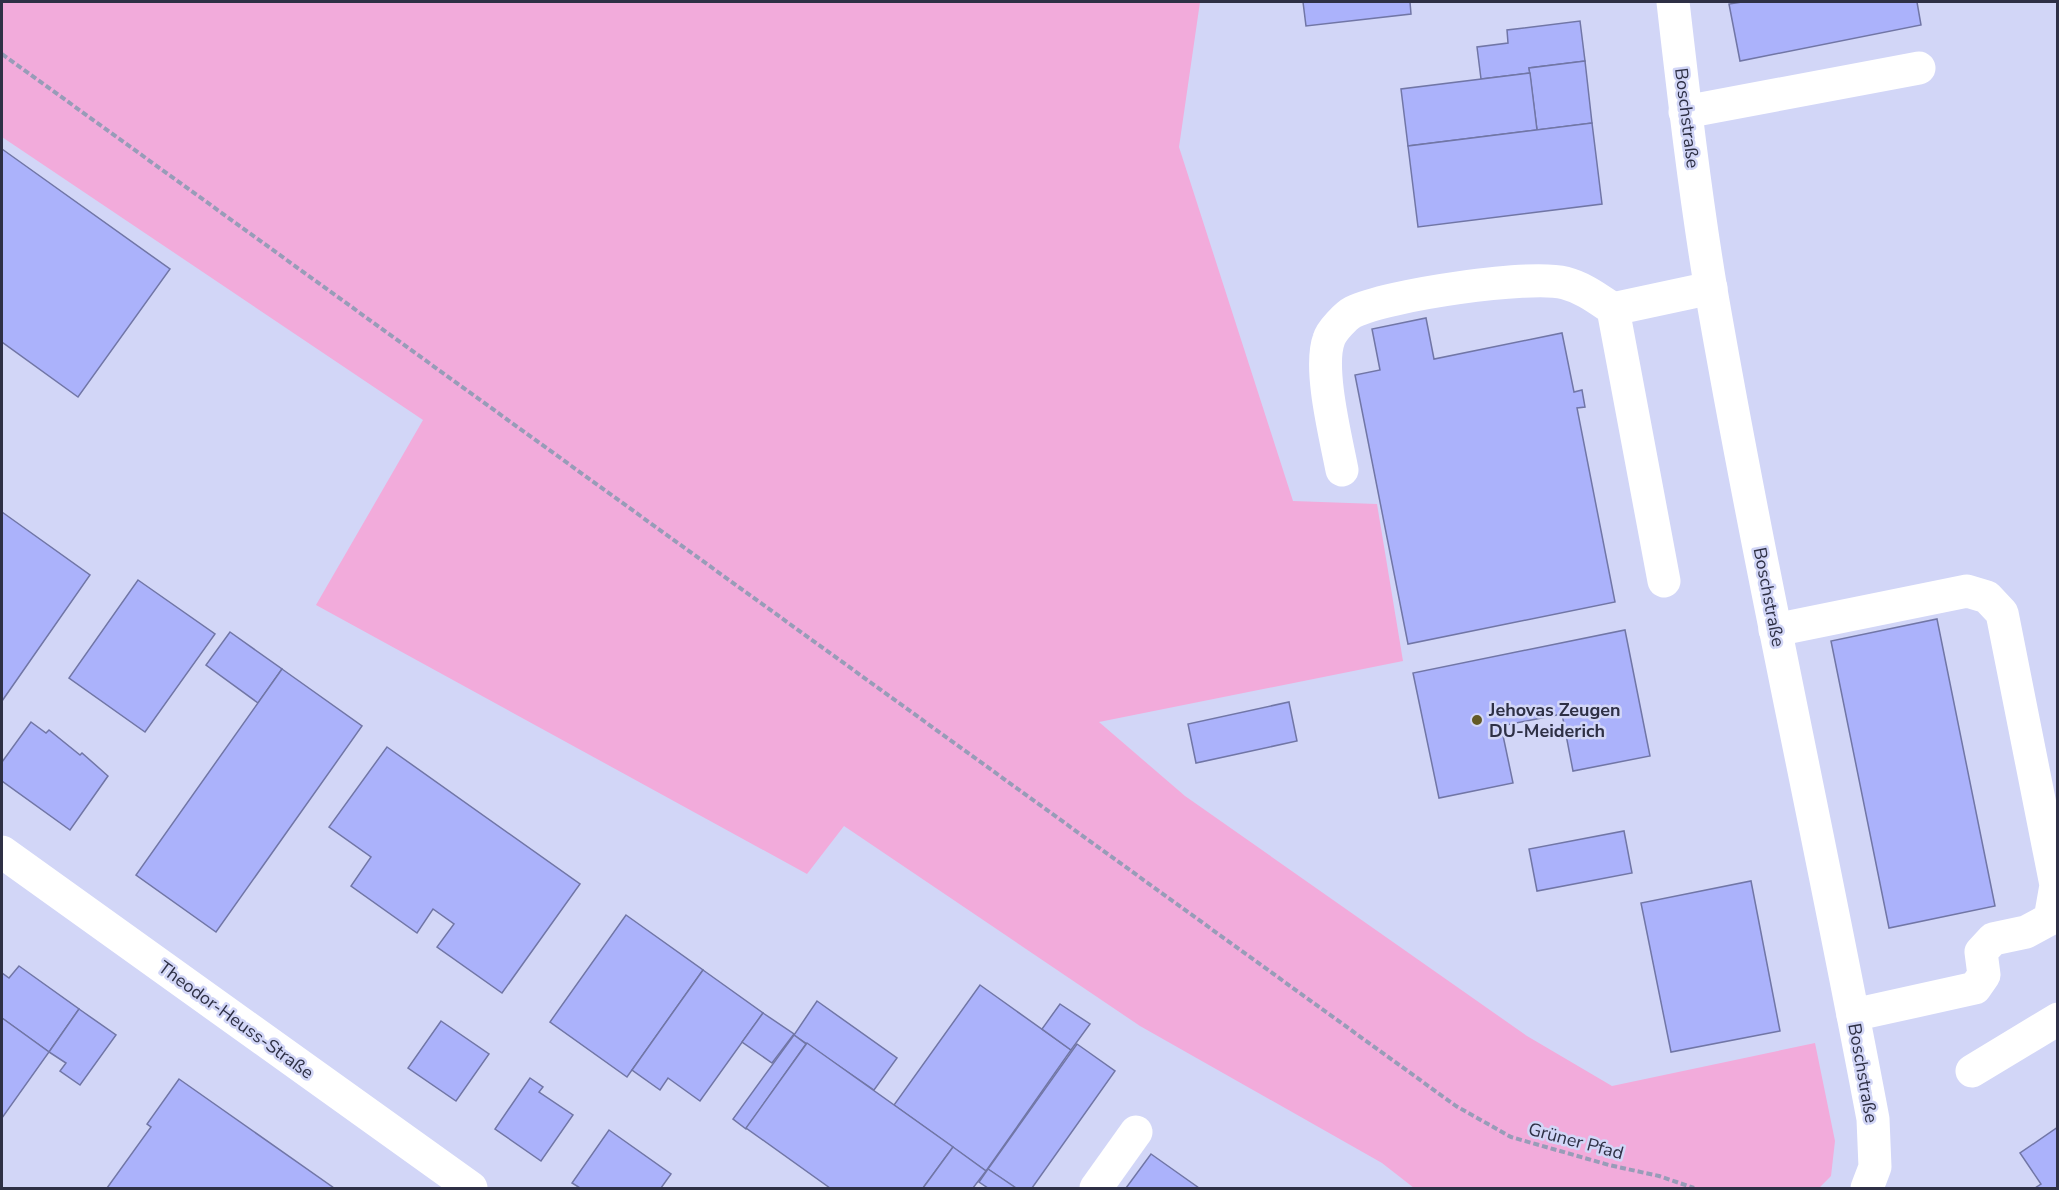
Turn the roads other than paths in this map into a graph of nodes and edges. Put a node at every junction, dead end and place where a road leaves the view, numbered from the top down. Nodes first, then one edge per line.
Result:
1 (1673, 2) edge
2 (1918, 68) dead end
3 (1685, 112) junction
4 (1711, 288) junction
5 (1613, 309) junction
6 (1342, 470) dead end
7 (1664, 581) dead end
8 (1775, 630) junction
9 (2, 852) edge
10 (1853, 1015) junction
11 (2058, 1019) edge
12 (1972, 1071) dead end
13 (1136, 1132) dead end
14 (471, 1188) edge
15 (1096, 1188) edge
16 (1867, 1188) edge

1 - 3 street, Boschstraße
2 - 3 street
3 - 4 street, Boschstraße
4 - 5 street
4 - 8 street, Boschstraße
5 - 6 street
5 - 7 street
8 - 10 street, Boschstraße
8 - 10 street
9 - 14 street, Theodor-Heuss-Straße
10 - 16 street, Boschstraße
11 - 12 street
13 - 15 street

